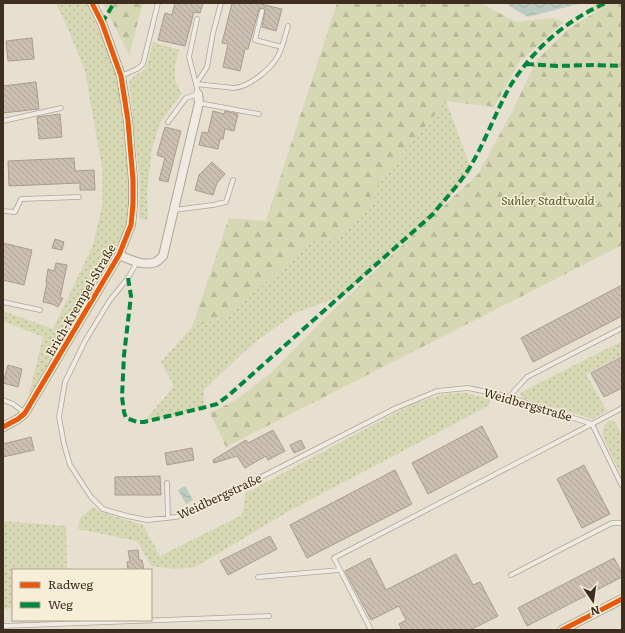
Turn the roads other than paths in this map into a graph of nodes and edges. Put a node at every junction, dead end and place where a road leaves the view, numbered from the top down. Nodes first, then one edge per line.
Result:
1 (92, 3) edge
2 (158, 3) edge
3 (221, 3) edge
4 (262, 11) dead end
5 (196, 19) dead end
6 (288, 26) dead end
7 (282, 47) junction
8 (121, 76) junction
9 (196, 84) junction
10 (198, 94) junction
11 (199, 103) junction
12 (61, 108) dead end
13 (259, 114) dead end
14 (3, 121) edge
15 (168, 122) dead end
16 (233, 180) dead end
17 (79, 197) dead end
18 (174, 210) junction
19 (3, 211) edge
20 (119, 255) junction
21 (138, 262) junction
22 (3, 302) edge
23 (40, 310) dead end
24 (622, 328) edge
25 (509, 397) junction
26 (3, 400) edge
27 (622, 408) edge
28 (25, 413) junction
29 (592, 424) junction
30 (3, 427) edge
31 (168, 483) dead end
32 (622, 486) edge
33 (168, 518) junction
34 (622, 523) edge
35 (340, 570) junction
36 (511, 575) dead end
37 (258, 577) dead end
38 (622, 599) edge
39 (269, 616) dead end
40 (152, 620) edge
41 (136, 621) edge
42 (3, 626) edge
43 (371, 630) edge
44 (562, 630) edge

1 - 8 street, Erich-Krempel-Straße
2 - 8 lane
3 - 9 lane
4 - 7 lane
5 - 9 lane, Erich-Krempel-Straße
6 - 7 lane
7 - 9 lane
8 - 20 street, Erich-Krempel-Straße
9 - 10 lane, Erich-Krempel-Straße
10 - 11 street, Erich-Krempel-Straße
10 - 15 lane
11 - 13 lane
11 - 18 street, Erich-Krempel-Straße
12 - 14 lane
16 - 18 lane
17 - 19 lane
18 - 21 street, Erich-Krempel-Straße
20 - 21 street, Erich-Krempel-Straße
20 - 28 street, Erich-Krempel-Straße
21 - 33 lane, Weidbergstraße
22 - 23 lane
24 - 25 lane
25 - 29 lane, Weidbergstraße
25 - 33 lane, Weidbergstraße
26 - 28 lane
27 - 29 lane
28 - 30 street, Erich-Krempel-Straße
29 - 32 lane
29 - 35 lane, Weidbergstraße
31 - 33 lane
34 - 36 lane
35 - 37 lane
35 - 43 lane, Weidbergstraße
38 - 44 street
39 - 40 lane
41 - 42 lane

